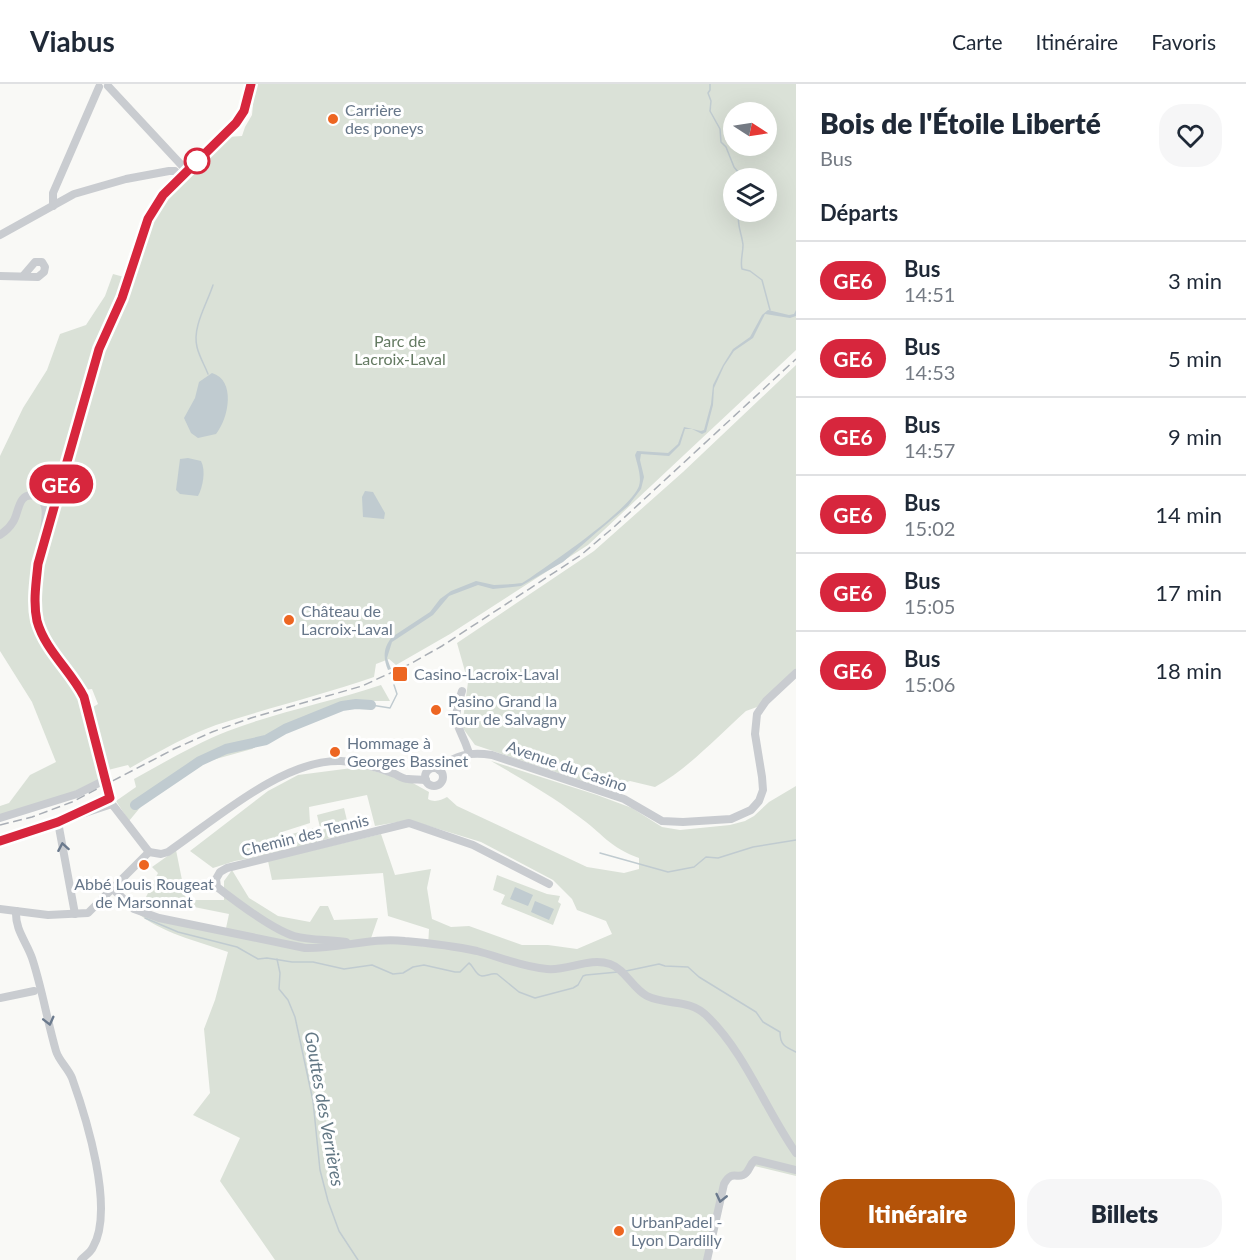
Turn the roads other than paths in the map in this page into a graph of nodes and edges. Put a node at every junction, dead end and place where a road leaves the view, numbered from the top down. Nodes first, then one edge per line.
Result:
1 (251, 84) edge
2 (103, 85) edge
3 (184, 174) junction
4 (53, 206) junction
5 (0, 235) edge
6 (0, 276) edge
7 (23, 276) dead end
8 (0, 535) edge
9 (47, 536) junction
10 (796, 673) edge
11 (462, 691) dead end
12 (466, 754) junction
13 (441, 773) junction
14 (426, 777) junction
15 (105, 780) junction
16 (111, 801) junction
17 (0, 818) edge
18 (58, 822) junction
19 (0, 841) edge
20 (149, 852) junction
21 (549, 884) dead end
22 (113, 889) junction
23 (0, 909) edge
24 (16, 911) junction
25 (75, 914) junction
26 (351, 943) junction
27 (34, 991) dead end
28 (0, 998) edge
29 (796, 1153) edge
30 (796, 1170) edge
31 (81, 1260) edge
32 (707, 1260) edge

1 - 3 street
2 - 3 street
2 - 4 street
3 - 4 street
3 - 9 street
4 - 5 street
6 - 7 street
8 - 9 street
9 - 15 street
10 - 12 street, Avenue du Casino
11 - 12 street
12 - 13 street
13 - 14 street
13 - 14 street
14 - 20 street
15 - 16 street
15 - 17 street
16 - 18 street
16 - 20 street
18 - 19 street
25 -> 18 street
20 - 22 street
21 - 26 street, Chemin des Tennis
22 - 25 street
22 - 26 street
23 - 24 street
24 - 25 street
24 -> 31 street
26 - 29 street
27 - 28 street
30 -> 32 street

